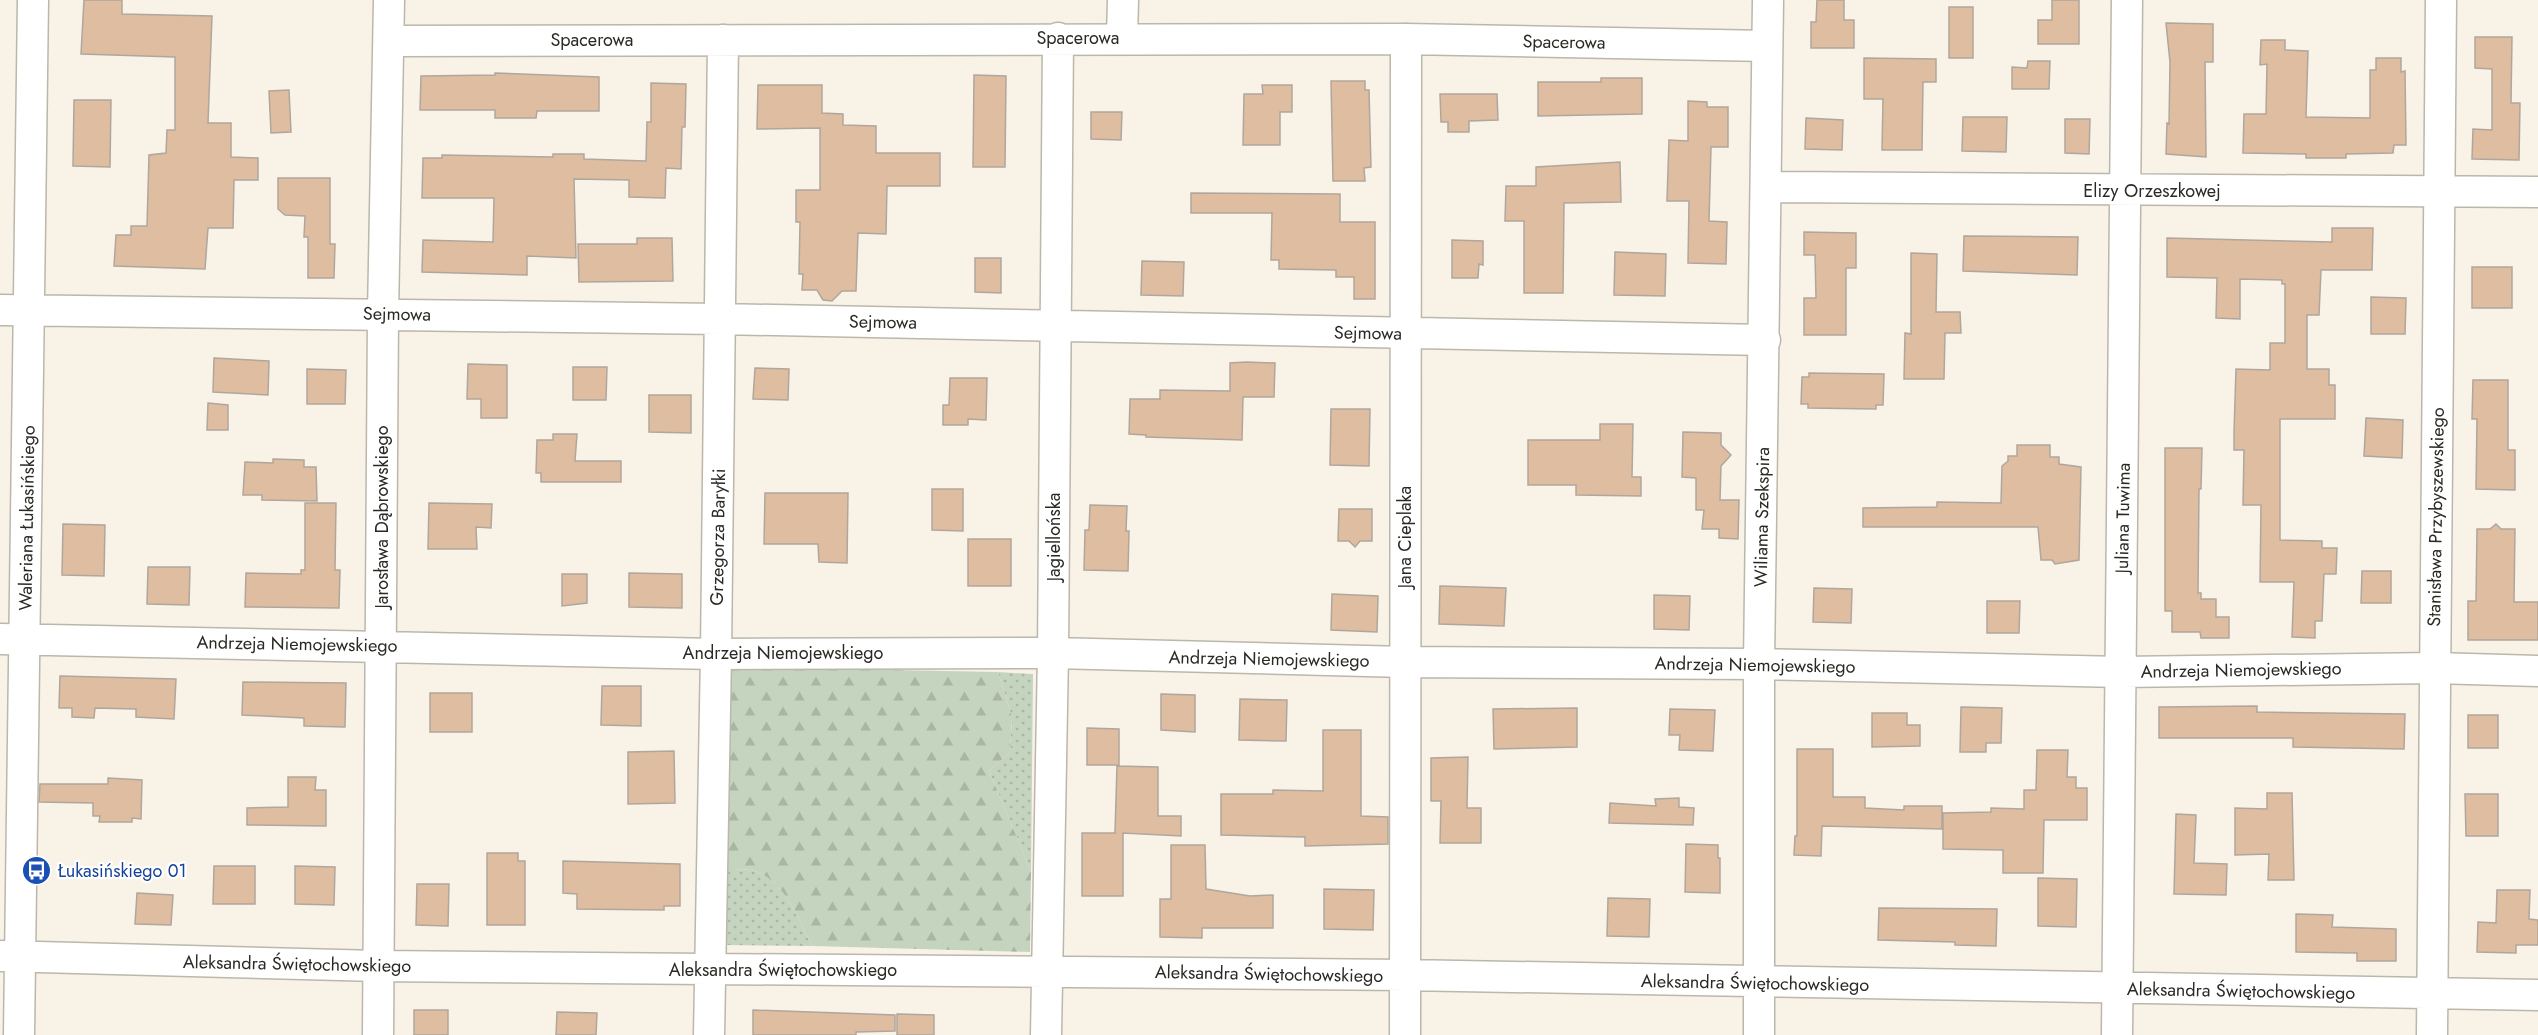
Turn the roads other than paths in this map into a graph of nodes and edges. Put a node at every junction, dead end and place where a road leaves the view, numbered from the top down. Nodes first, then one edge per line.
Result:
1 (33, 0) edge
2 (390, 0) edge
3 (1123, 0) edge
4 (1768, 0) edge
5 (2127, 0) edge
6 (2441, 0) edge
7 (1058, 38) junction
8 (1122, 38) junction
9 (1406, 39) junction
10 (723, 40) junction
11 (389, 41) junction
12 (1767, 46) junction
13 (1766, 187) junction
14 (2126, 191) junction
15 (2439, 191) junction
16 (2538, 192) edge
17 (0, 310) edge
18 (30, 311) junction
19 (383, 314) junction
20 (720, 319) junction
21 (1056, 326) junction
22 (1405, 334) junction
23 (1765, 340) junction
24 (12, 640) edge
25 (381, 645) junction
26 (1053, 653) junction
27 (716, 654) junction
28 (1405, 662) junction
29 (1760, 664) junction
30 (2435, 668) junction
31 (2538, 671) edge
32 (2121, 672) junction
33 (9, 956) edge
34 (378, 966) junction
35 (709, 970) junction
36 (1047, 971) junction
37 (1405, 975) junction
38 (1760, 983) junction
39 (2118, 989) junction
40 (2433, 993) junction
41 (2538, 995) edge
42 (19, 1035) edge
43 (378, 1035) edge
44 (709, 1035) edge
45 (1046, 1035) edge
46 (1405, 1035) edge
47 (1759, 1035) edge
48 (2117, 1035) edge
49 (2432, 1035) edge

1 - 18 street, Waleriana Łukasińskiego
2 - 11 street, Jarosława Dąbrowskiego
3 - 8 street
4 - 12 street, Wiliama Szekspira
5 - 14 street, Juliana Tuwima
6 - 15 street, Stanisława Przybyszewskiego
7 - 8 street, Spacerowa
7 - 10 street, Spacerowa
7 - 21 street, Jagiellońska
8 - 9 street, Spacerowa
9 - 12 street, Spacerowa
9 - 22 street, Jana Cieplaka
10 - 11 street, Spacerowa
10 - 20 street, Grzegorza Baryłki
11 - 19 street, Jarosława Dąbrowskiego
12 - 13 street, Wiliama Szekspira
13 - 14 street, Elizy Orzeszkowej
13 - 23 street, Wiliama Szekspira
14 - 15 street, Elizy Orzeszkowej
14 - 32 street, Juliana Tuwima
15 - 16 street, Elizy Orzeszkowej
15 - 30 street, Stanisława Przybyszewskiego
17 - 18 street, Sejmowa
18 - 19 street, Sejmowa
18 - 24 street, Waleriana Łukasińskiego
19 - 20 street, Sejmowa
19 - 25 street, Jarosława Dąbrowskiego
20 - 21 street, Sejmowa
20 - 27 street, Grzegorza Baryłki
21 - 22 street, Sejmowa
21 - 26 street, Jagiellońska
22 - 23 street, Sejmowa
22 - 28 street, Jana Cieplaka
23 - 29 street, Wiliama Szekspira
24 - 25 street, Andrzeja Niemojewskiego
24 - 33 street, Waleriana Łukasińskiego
25 - 27 street, Andrzeja Niemojewskiego
25 - 34 street, Jarosława Dąbrowskiego
26 - 27 street, Andrzeja Niemojewskiego
26 - 28 street, Andrzeja Niemojewskiego
26 - 36 street, Jagiellońska
27 - 35 street, Grzegorza Baryłki
28 - 29 street, Andrzeja Niemojewskiego
28 - 37 street, Jana Cieplaka
29 - 32 street, Andrzeja Niemojewskiego
29 - 38 street, Wiliama Szekspira
30 - 31 street, Andrzeja Niemojewskiego
30 - 32 street, Andrzeja Niemojewskiego
30 - 40 street, Stanisława Przybyszewskiego
32 - 39 street, Juliana Tuwima
33 - 34 street, Aleksandra Świętochowskiego
33 - 42 street, Waleriana Łukasińskiego
34 - 35 street, Aleksandra Świętochowskiego
34 - 43 street, Jarosława Dąbrowskiego
35 - 36 street, Aleksandra Świętochowskiego
35 - 44 street, Grzegorza Baryłki
36 - 37 street, Aleksandra Świętochowskiego
36 - 45 street, Jagiellońska
37 - 38 street, Aleksandra Świętochowskiego
37 - 46 street, Jana Cieplaka
38 - 39 street, Aleksandra Świętochowskiego
38 - 47 street, Wiliama Szekspira
39 - 40 street, Aleksandra Świętochowskiego
39 - 48 street, Juliana Tuwima
40 - 41 street, Aleksandra Świętochowskiego
40 - 49 street, Stanisława Przybyszewskiego

